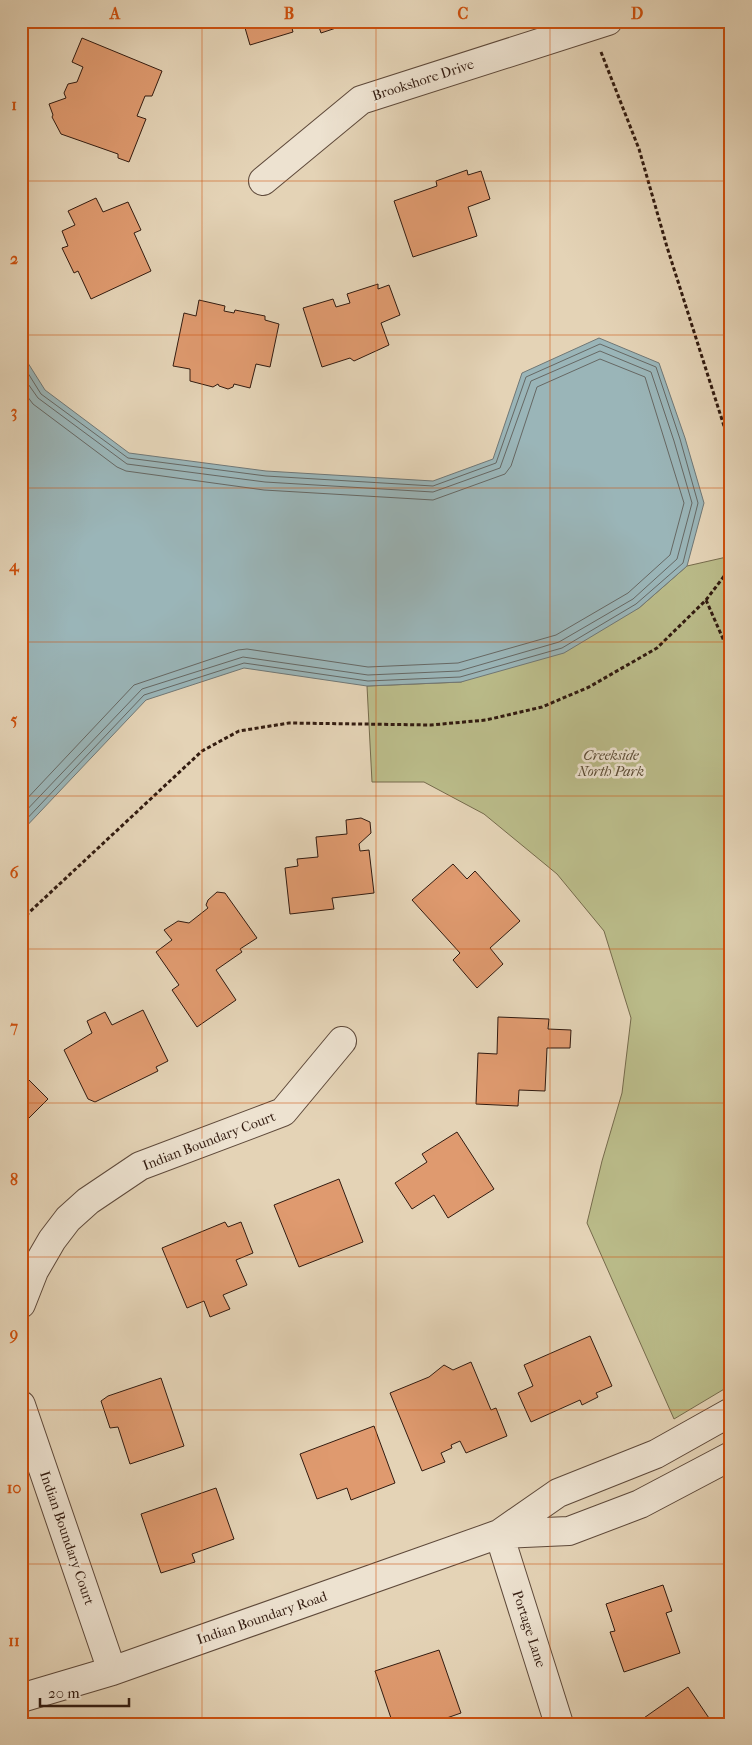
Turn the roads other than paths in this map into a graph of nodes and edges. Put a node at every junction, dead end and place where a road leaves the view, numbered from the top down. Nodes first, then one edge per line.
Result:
1 (599, 24) edge
2 (263, 181) dead end
3 (342, 1041) dead end
4 (21, 1304) edge
5 (21, 1405) edge
6 (731, 1412) edge
7 (731, 1456) edge
8 (499, 1534) junction
9 (112, 1670) junction
10 (22, 1700) edge
11 (559, 1724) edge

1 - 2 street, Brookshore Drive
3 - 4 street, Indian Boundary Court
5 - 9 street, Indian Boundary Court
6 - 8 street, Indian Boundary Road
7 - 8 street, Indian Boundary Road
8 - 9 street, Indian Boundary Road
8 - 11 street, Portage Lane
9 - 10 street, Indian Boundary Road

